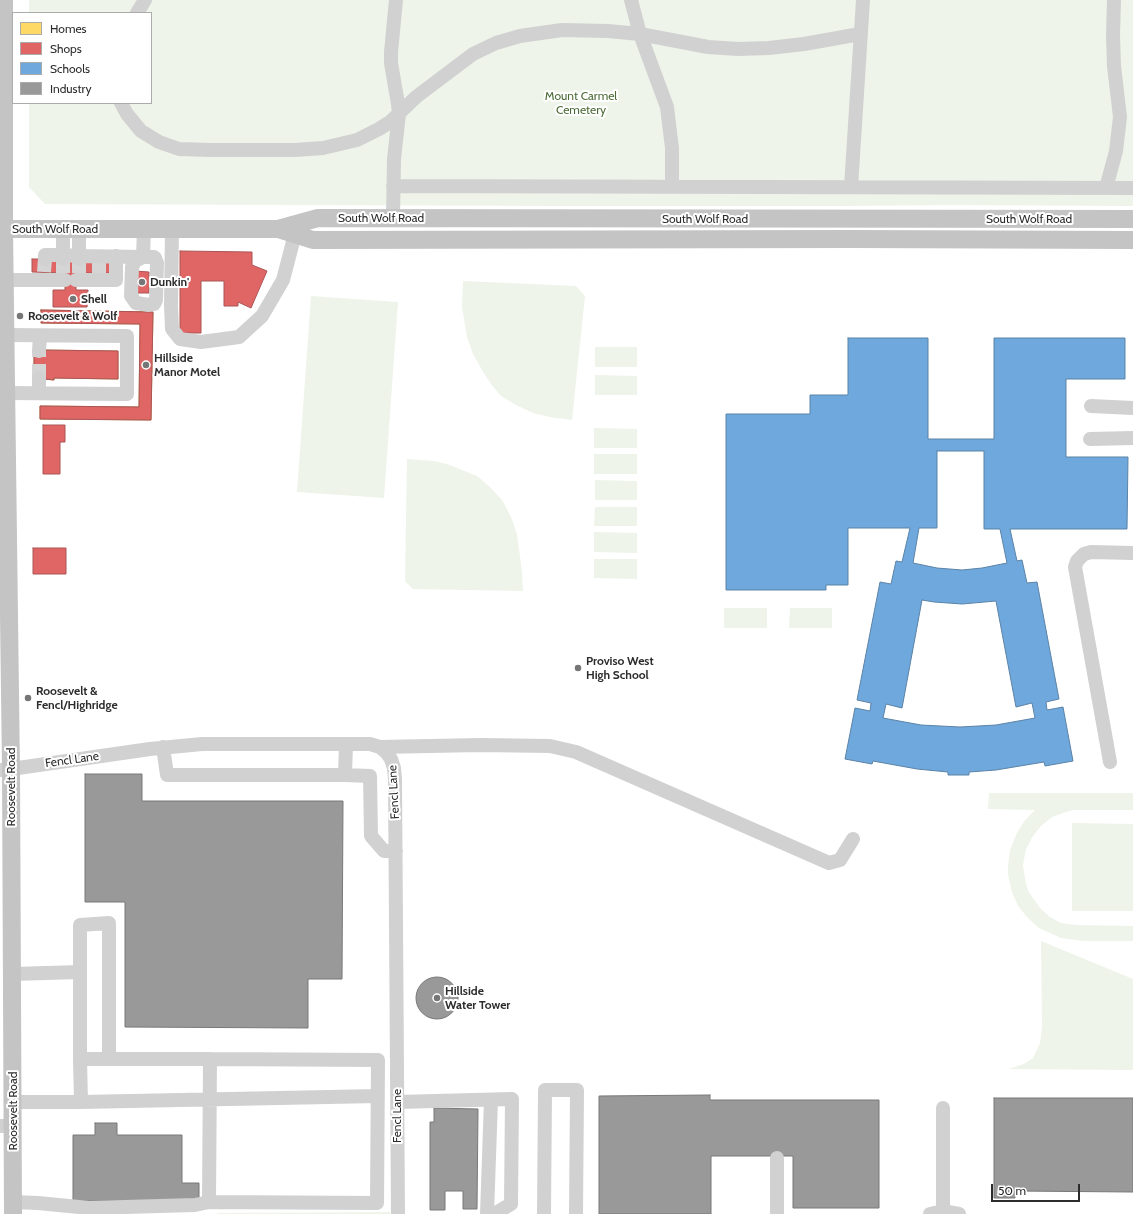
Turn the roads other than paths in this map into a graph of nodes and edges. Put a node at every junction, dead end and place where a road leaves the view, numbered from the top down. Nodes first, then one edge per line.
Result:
1 (4, 0) edge
2 (145, 0) edge
3 (396, 0) edge
4 (631, 0) edge
5 (863, 0) edge
6 (1114, 0) edge
7 (138, 12) edge
8 (640, 34) junction
9 (860, 34) junction
10 (122, 104) edge
11 (399, 114) junction
12 (393, 186) junction
13 (672, 186) junction
14 (851, 187) junction
15 (1106, 188) junction
16 (1133, 188) edge
17 (393, 218) junction
18 (1133, 219) edge
19 (2, 229) edge
20 (71, 229) junction
21 (144, 229) junction
22 (172, 229) junction
23 (286, 232) junction
24 (1133, 240) edge
25 (116, 256) junction
26 (99, 267) junction
27 (71, 269) junction
28 (44, 270) junction
29 (5, 280) junction
30 (6, 335) junction
31 (40, 336) junction
32 (39, 351) tunnel mouth
33 (39, 378) tunnel mouth
34 (39, 393) junction
35 (4, 401) edge
36 (1091, 406) dead end
37 (1133, 408) edge
38 (1133, 438) edge
39 (1090, 439) dead end
40 (4, 509) edge
41 (1133, 553) edge
42 (4, 588) edge
43 (346, 744) junction
44 (163, 747) junction
45 (380, 747) junction
46 (1110, 762) dead end
47 (5, 770) edge
48 (345, 775) junction
49 (853, 839) dead end
50 (396, 851) junction
51 (6, 949) edge
52 (80, 972) junction
53 (12, 974) junction
54 (80, 1059) junction
55 (109, 1059) junction
56 (210, 1059) junction
57 (378, 1096) junction
58 (209, 1098) junction
59 (491, 1100) junction
60 (13, 1102) junction
61 (81, 1102) junction
62 (397, 1102) junction
63 (943, 1108) dead end
64 (6, 1126) edge
65 (777, 1158) dead end
66 (209, 1202) junction
67 (13, 1208) edge
68 (937, 1212) edge
69 (398, 1214) edge
70 (487, 1214) edge
71 (494, 1214) edge
72 (544, 1214) edge
73 (576, 1214) edge
74 (777, 1214) edge
75 (958, 1214) edge

1 - 19 main road, Roosevelt Road
2 - 7 street
3 - 11 street
4 - 8 street
5 - 9 street
6 - 15 street
8 - 9 street
8 - 11 street
8 - 13 street
9 - 14 street
10 - 11 street
11 - 12 street
12 - 13 street
12 - 17 street
13 - 14 street
14 - 15 street
15 - 16 street
17 - 18 main road, South Wolf Road
17 - 23 main road, South Wolf Road
19 - 20 main road, South Wolf Road
19 - 29 main road, Roosevelt Road
20 - 21 main road, South Wolf Road
20 - 27 street
21 - 22 main road, South Wolf Road
21 - 25 street
22 - 23 main road, South Wolf Road
22 - 23 street
23 - 24 main road, South Wolf Road
25 - 26 street
25 - 26 street
26 - 27 street
26 - 27 street
27 - 28 street
27 - 28 street
28 - 29 street
29 - 30 main road, Roosevelt Road
30 - 31 street
30 - 35 main road, Roosevelt Road
31 - 32 street
31 - 34 street
33 - 34 street
34 - 35 street
35 - 40 main road, Roosevelt Road
36 - 37 street
38 - 39 street
40 - 42 main road, Roosevelt Road
41 - 46 street
42 - 47 main road, Roosevelt Road
43 - 44 street, Fencl Lane
43 - 45 street, Fencl Lane
43 - 48 street
44 - 47 street, Fencl Lane
44 - 48 street
45 - 49 street
45 - 50 street, Fencl Lane
47 - 51 main road, Roosevelt Road
48 - 50 street
50 - 62 street, Fencl Lane
51 - 53 main road, Roosevelt Road
52 - 53 street
52 - 54 street
52 - 55 street
53 - 60 main road, Roosevelt Road
54 - 55 street
54 - 61 street
55 - 56 street
56 - 57 street
56 - 58 street
57 - 58 street
57 - 66 street
58 - 61 street
58 - 66 street
59 - 62 street
59 - 70 street
59 - 71 street
60 - 61 street
60 - 64 main road, Roosevelt Road
62 - 69 street, Fencl Lane
63 - 68 street
64 - 67 main road, Roosevelt Road
65 - 74 street
66 - 67 street
68 - 75 street
72 - 73 street

